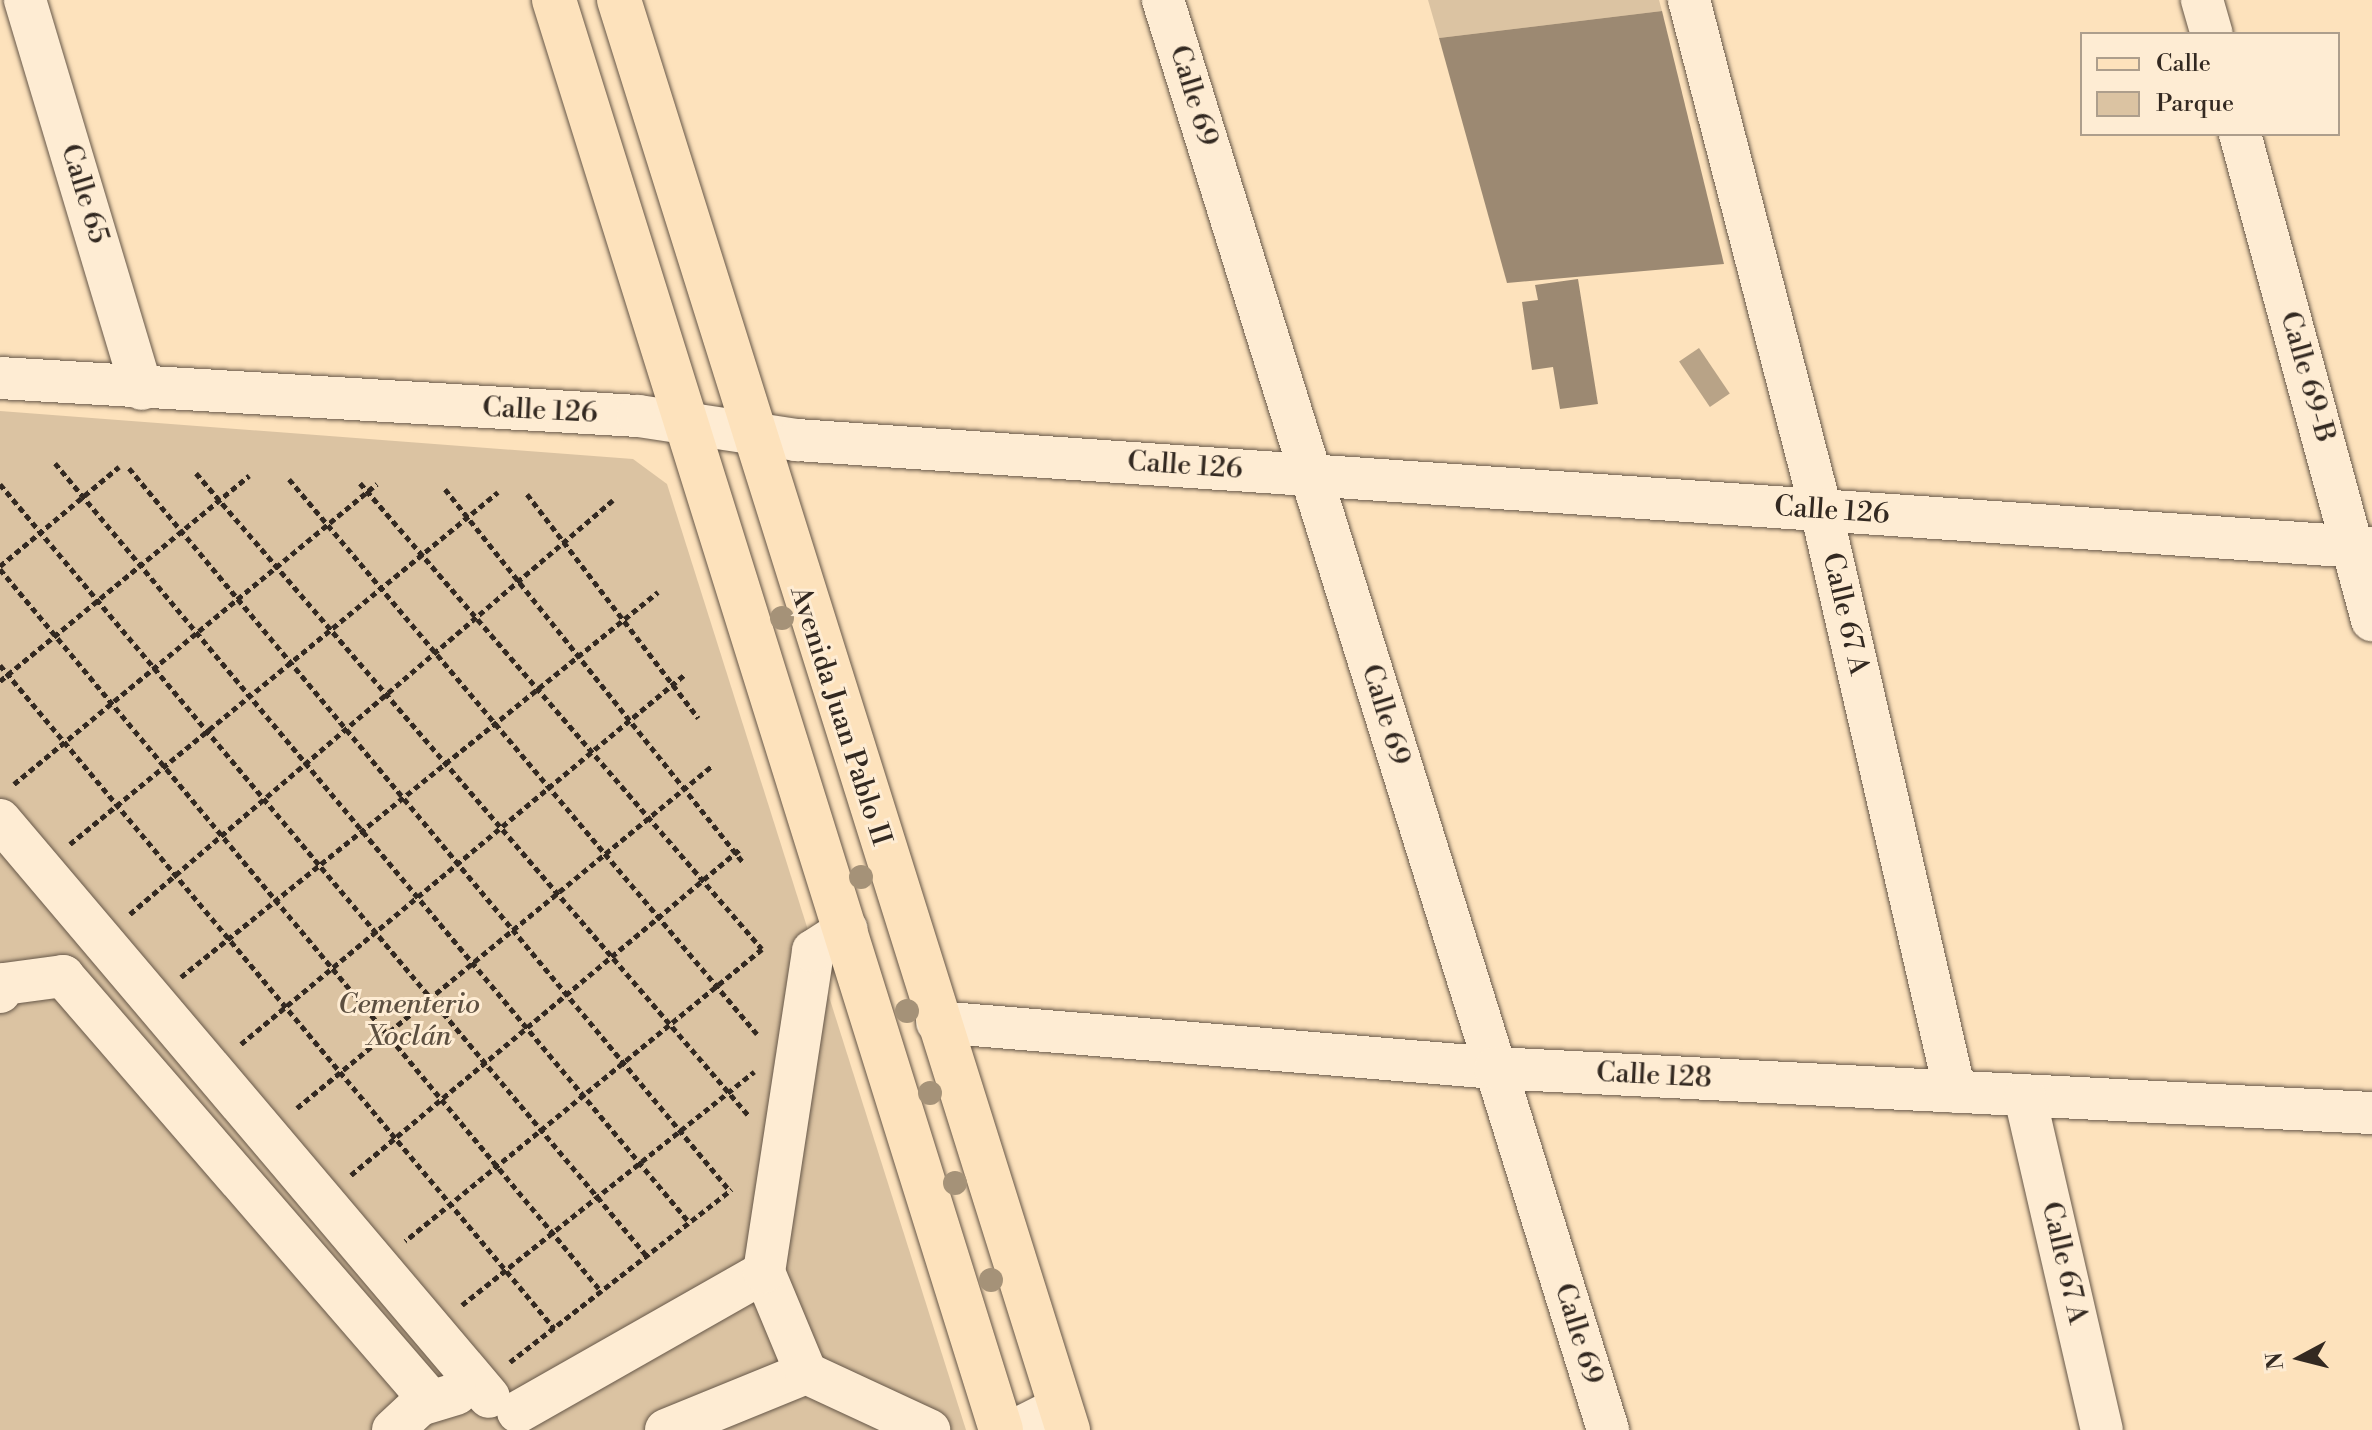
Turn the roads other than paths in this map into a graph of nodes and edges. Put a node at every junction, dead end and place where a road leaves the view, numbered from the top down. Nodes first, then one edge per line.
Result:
1 (25, 0) edge
2 (554, 0) edge
3 (619, 0) edge
4 (1163, 0) edge
5 (1689, 0) edge
6 (2202, 0) edge
7 (2211, 32) edge
8 (2241, 136) edge
9 (0, 378) edge
10 (142, 389) junction
11 (683, 422) junction
12 (749, 433) junction
13 (1311, 475) junction
14 (1821, 510) junction
15 (2363, 547) edge
16 (2372, 620) edge
17 (4, 824) edge
18 (847, 929) junction
19 (0, 992) edge
20 (937, 1022) junction
21 (1495, 1068) junction
22 (1955, 1092) junction
23 (2025, 1097) junction
24 (2372, 1113) edge
25 (764, 1272) junction
26 (806, 1373) junction
27 (430, 1400) junction
28 (513, 1400) edge
29 (1064, 1418) edge
30 (393, 1430) edge
31 (666, 1430) edge
32 (929, 1430) edge
33 (1001, 1430) edge
34 (1015, 1430) edge
35 (1608, 1430) edge
36 (2102, 1430) edge

1 - 10 street, Calle 65
2 - 11 main road, Avenida Juan Pablo II
3 - 12 main road, Avenida Juan Pablo II
4 - 13 street, Calle 69
5 - 14 street, Calle 67 A
6 - 7 street
8 - 15 street, Calle 69-B
9 - 10 street, Calle 126
10 - 11 street, Calle 126
11 - 12 street, Calle 126
11 - 18 main road, Avenida Juan Pablo II
12 - 13 street, Calle 126
12 - 20 main road, Avenida Juan Pablo II
13 - 14 street, Calle 126
13 - 21 street, Calle 69
14 - 15 street, Calle 126
14 - 22 street, Calle 67 A
15 - 16 street, Calle 69-B
17 - 28 street
18 - 25 street
18 - 33 main road, Avenida Juan Pablo II
19 - 27 street
20 - 21 street, Calle 128
20 - 29 main road, Avenida Juan Pablo II
21 - 22 street, Calle 128
21 - 35 street, Calle 69
22 - 23 street, Calle 128
23 - 24 street, Calle 128
23 - 36 street, Calle 67 A
25 - 26 street
25 - 28 street
26 - 31 street
26 - 32 street
27 - 28 street
27 - 30 street
29 - 34 street

